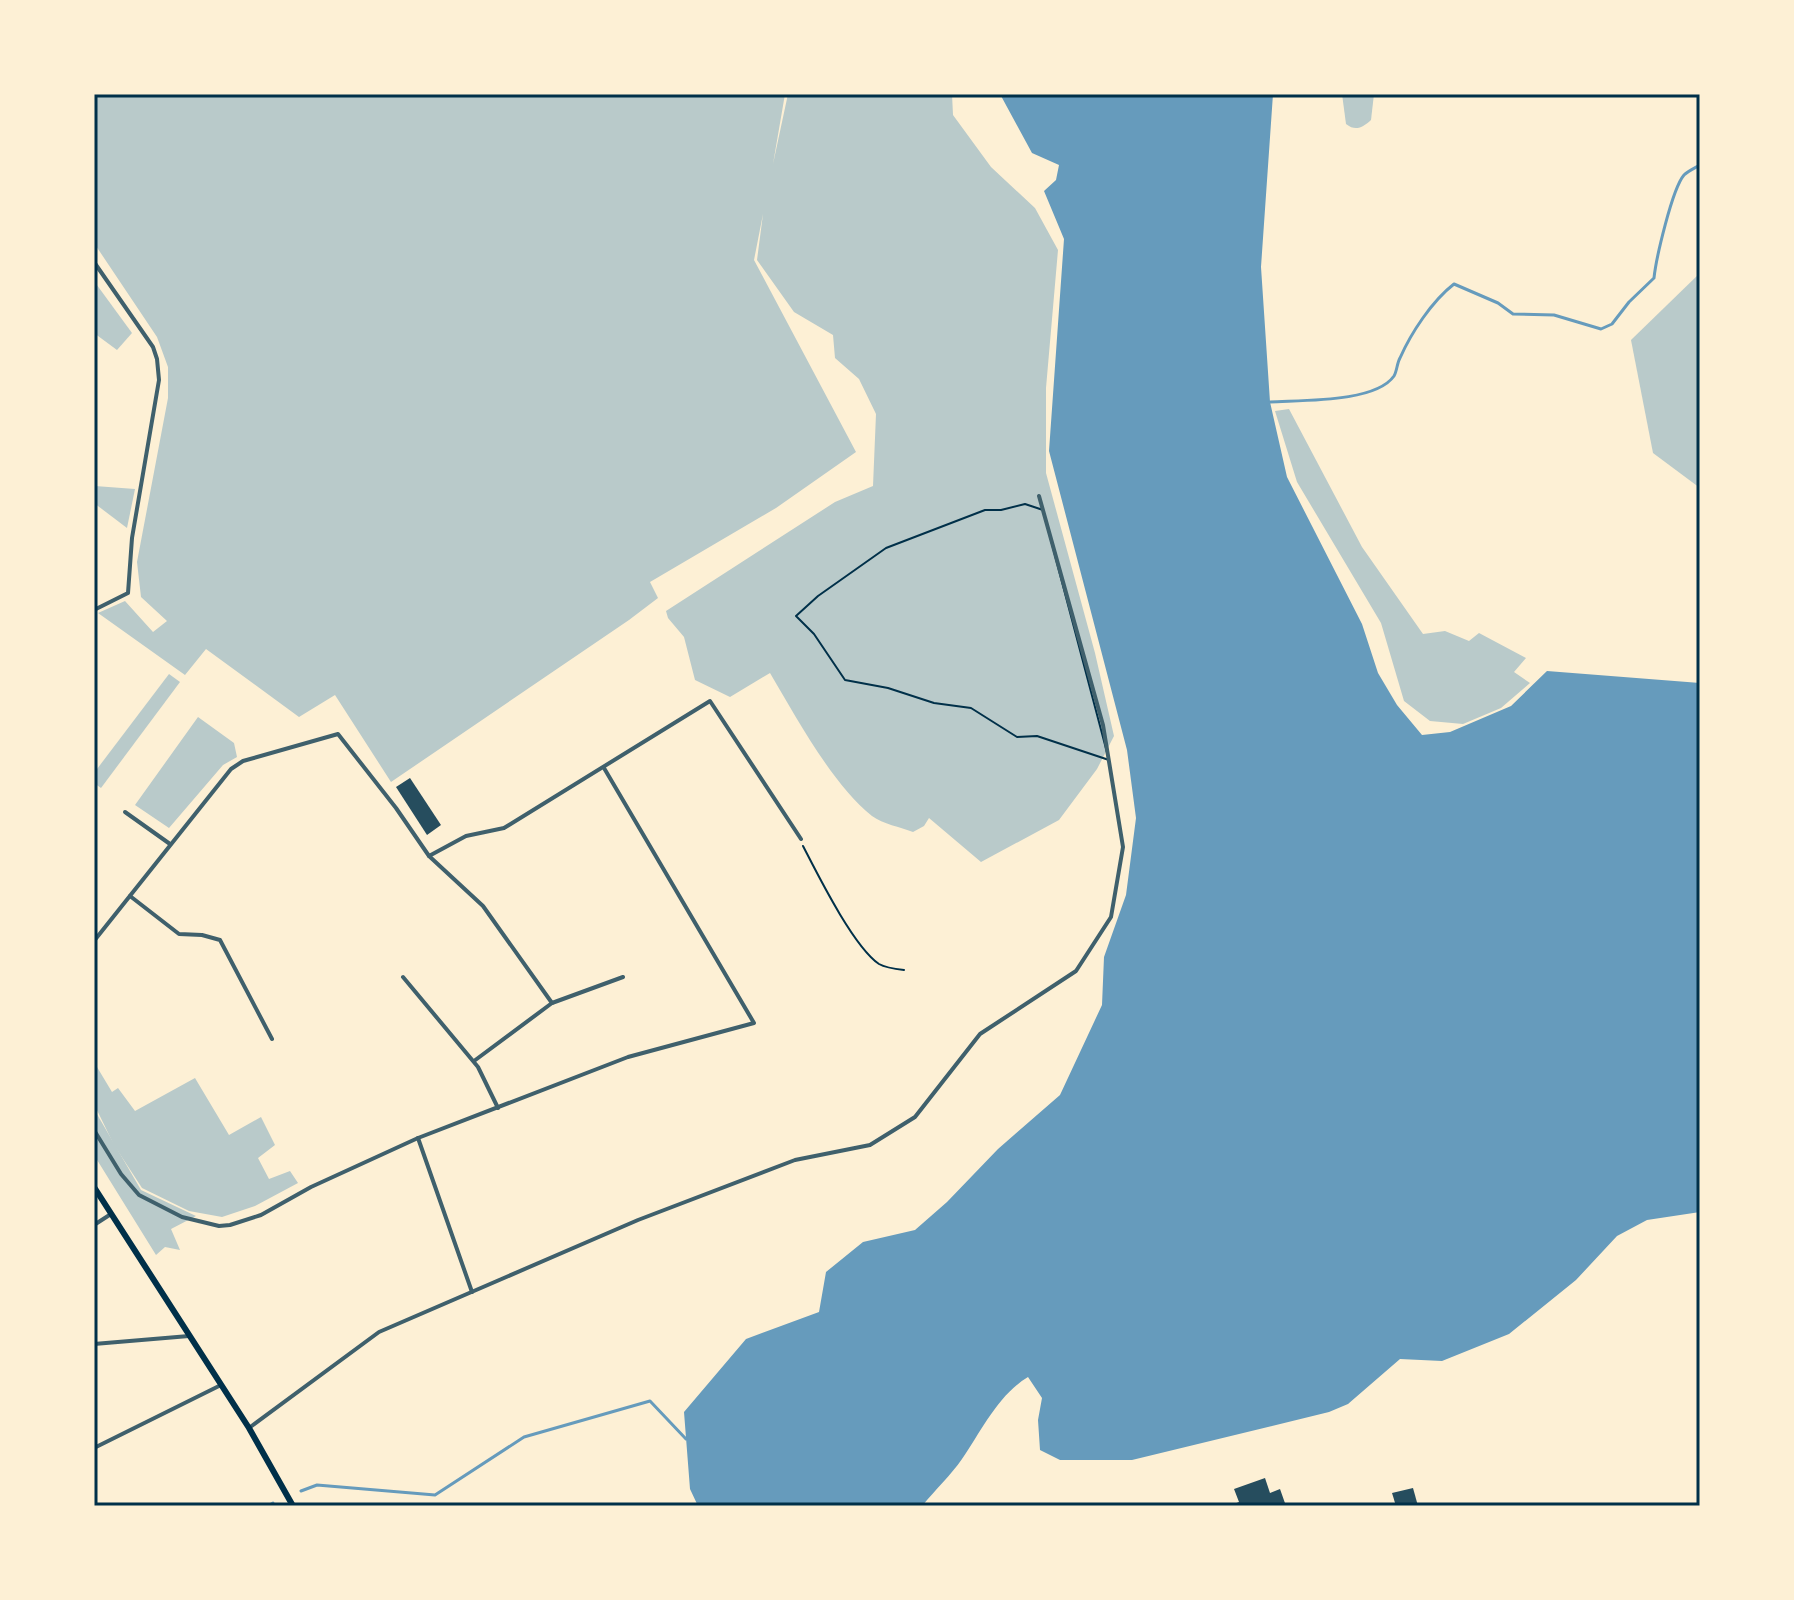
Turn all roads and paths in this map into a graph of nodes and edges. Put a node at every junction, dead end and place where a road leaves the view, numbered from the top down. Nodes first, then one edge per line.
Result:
1 (94, 262) edge
2 (1039, 496) dead end
3 (1043, 510) junction
4 (94, 610) edge
5 (1109, 760) junction
6 (604, 768) junction
7 (125, 812) dead end
8 (798, 834) junction
9 (801, 839) dead end
10 (170, 844) junction
11 (429, 856) junction
12 (130, 896) junction
13 (94, 941) edge
14 (904, 970) dead end
15 (403, 977) dead end
16 (623, 977) dead end
17 (552, 1003) junction
18 (272, 1039) dead end
19 (474, 1061) junction
20 (498, 1108) junction
21 (94, 1130) edge
22 (418, 1138) junction
23 (94, 1187) edge
24 (111, 1214) junction
25 (94, 1225) edge
26 (472, 1292) junction
27 (189, 1336) junction
28 (94, 1344) edge
29 (221, 1385) junction
30 (249, 1428) junction
31 (94, 1448) edge
32 (293, 1506) edge

1 - 4 street
2 - 3 street
3 - 5 path
3 - 5 street
3 - 5 path
5 - 26 street
6 - 8 street
6 - 11 street
6 - 20 street
7 - 10 street
8 - 9 street
8 - 14 path
10 - 11 street
10 - 12 street
11 - 17 street
12 - 13 street
12 - 18 street
15 - 19 street
16 - 17 street
17 - 19 street
19 - 20 street
20 - 22 street
21 - 22 street
22 - 26 street
23 - 24 main road
24 - 25 street
24 - 27 main road
26 - 30 street
27 - 28 street
27 - 29 main road
29 - 30 main road
29 - 31 street
30 - 32 main road

